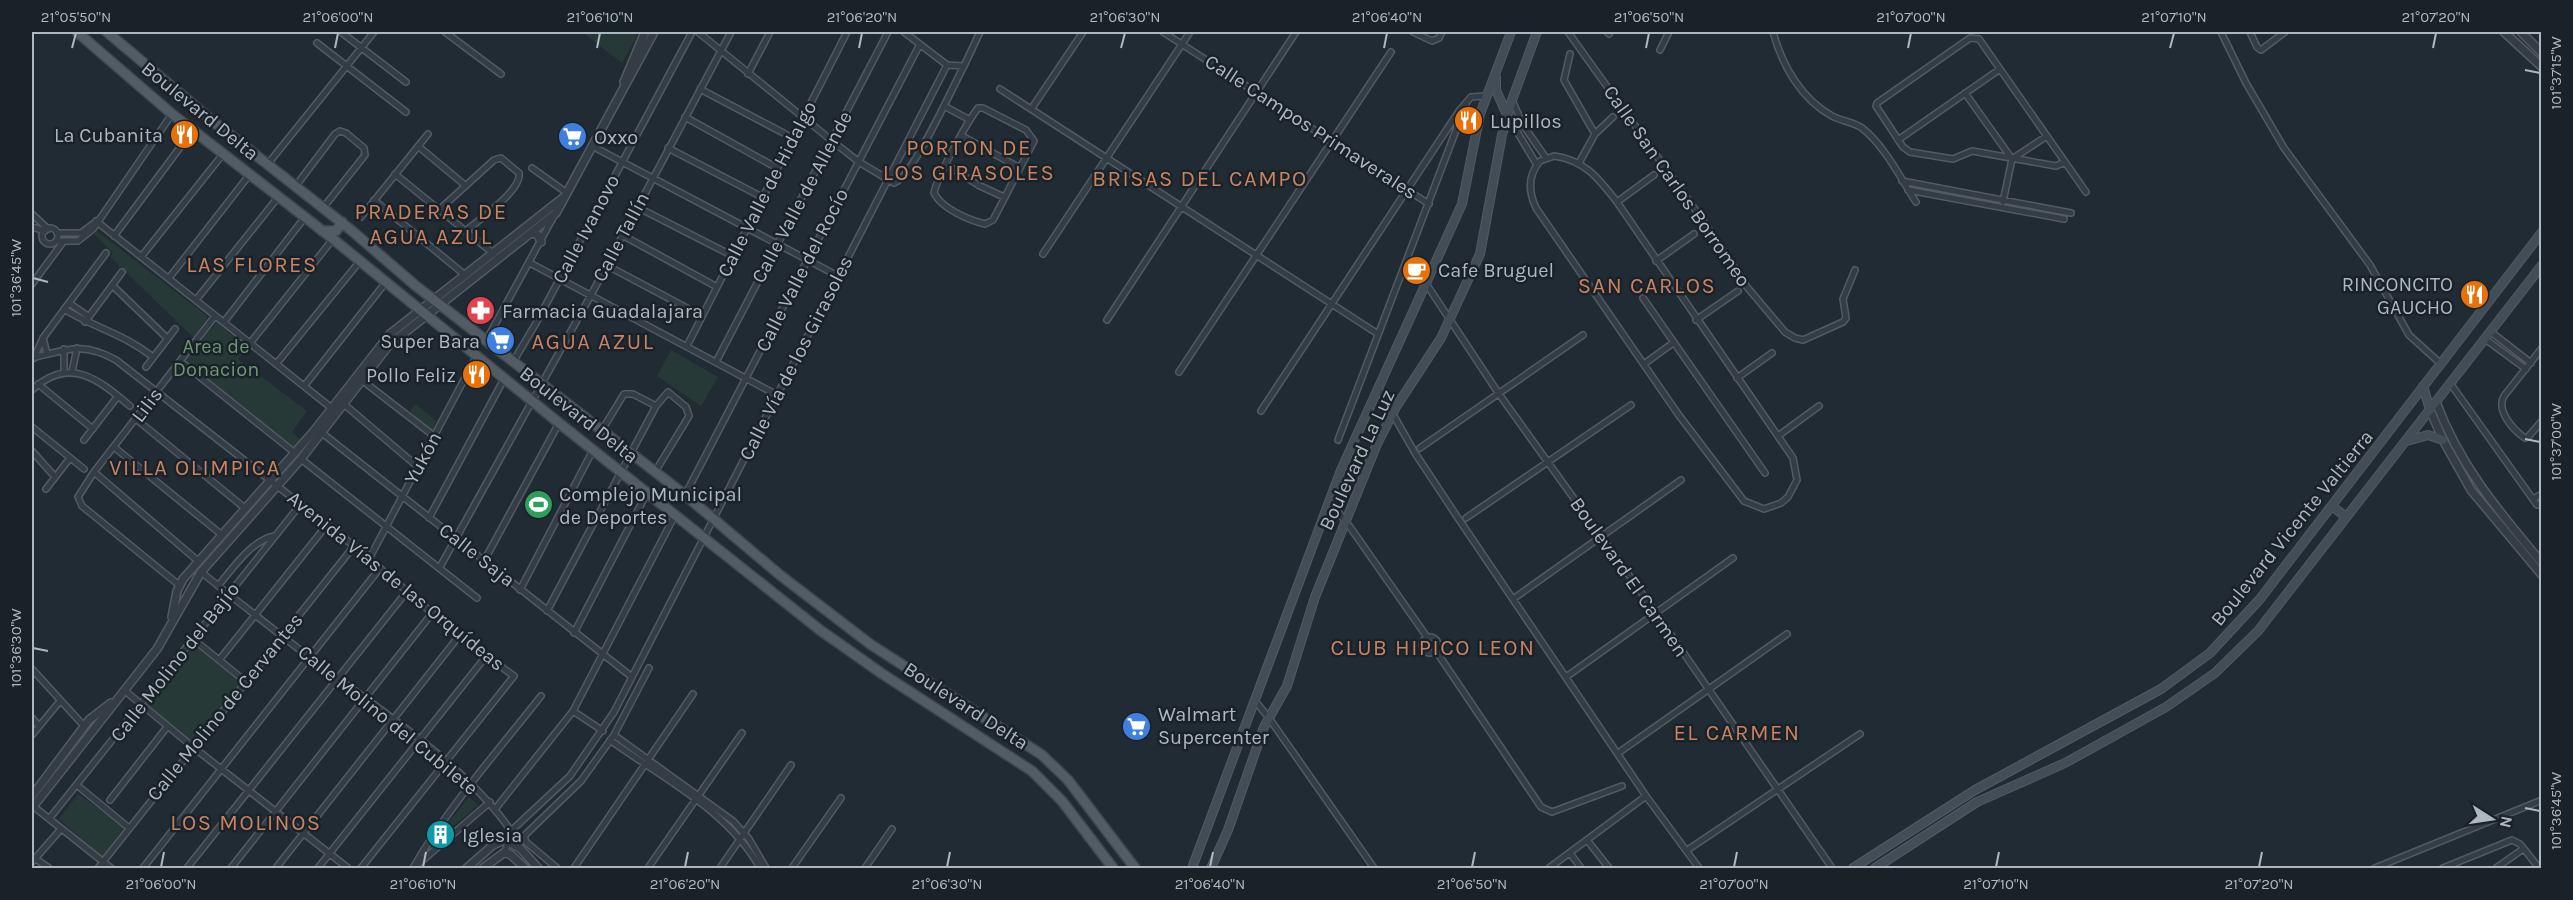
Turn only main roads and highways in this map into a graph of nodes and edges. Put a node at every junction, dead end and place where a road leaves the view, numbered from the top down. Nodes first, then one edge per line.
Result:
1 (77, 32) edge
2 (107, 32) edge
3 (1511, 32) edge
4 (1537, 32) edge
5 (1497, 66) junction
6 (1485, 96) junction
7 (1512, 100) junction
8 (1500, 101) junction
9 (1507, 114) junction
10 (342, 222) junction
11 (322, 231) junction
12 (2541, 232) edge
13 (2541, 265) edge
14 (2423, 386) junction
15 (2425, 398) junction
16 (2436, 402) junction
17 (2430, 411) junction
18 (2443, 440) road end
19 (2406, 442) junction
20 (2332, 506) junction
21 (2346, 517) junction
22 (927, 681) junction
23 (915, 694) junction
24 (954, 698) junction
25 (943, 712) junction
26 (1113, 868) edge
27 (1135, 868) edge
28 (1192, 868) edge
29 (1211, 868) edge
30 (1853, 868) edge
31 (1875, 868) edge

1 - 11 main road, Boulevard Delta
2 - 10 main road, Boulevard Delta
3 - 5 main road, Boulevard La Luz
4 - 7 main road, Boulevard La Luz
5 - 6 main road, Boulevard La Luz
5 - 8 main road
6 - 8 main road
6 - 28 main road, Boulevard La Luz
7 - 8 main road
7 - 9 main road, Boulevard La Luz
8 - 9 main road
9 - 29 main road, Boulevard La Luz
10 - 11 main road
10 - 22 main road, Boulevard Delta
11 - 23 main road, Boulevard Delta
12 - 14 main road, Boulevard Vicente Valtierra
13 - 16 main road, Boulevard Vicente Valtierra
14 - 15 main road
14 - 20 main road, Boulevard Vicente Valtierra
15 - 16 main road
15 - 17 main road
16 - 17 main road, Boulevard Vicente Valtierra
17 - 19 main road, Boulevard Vicente Valtierra
18 - 19 main road
19 - 21 main road, Boulevard Vicente Valtierra
20 - 21 main road
20 - 30 main road, Boulevard Vicente Valtierra
21 - 31 main road, Boulevard Vicente Valtierra
22 - 23 main road
22 - 24 main road, Boulevard Delta
23 - 25 main road, Boulevard Delta
24 - 25 main road
24 - 27 main road, Boulevard Delta
25 - 26 main road, Boulevard Delta

